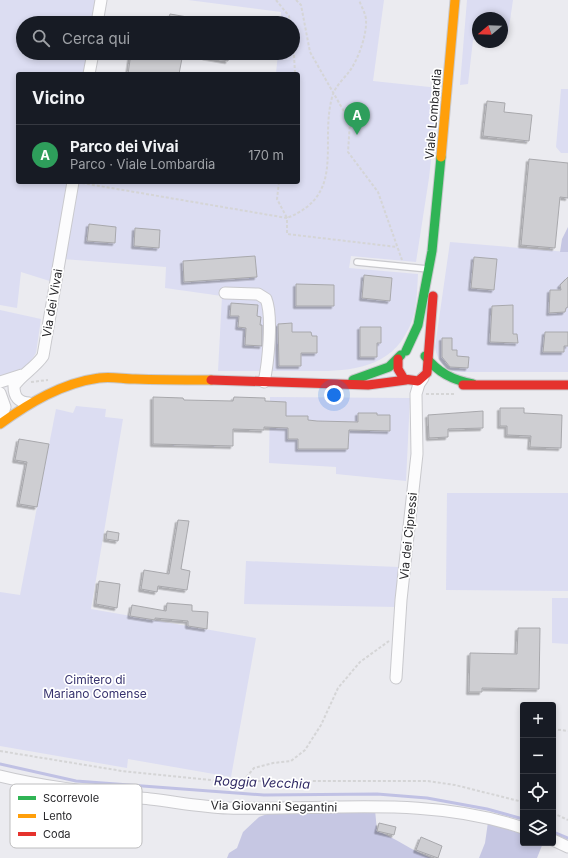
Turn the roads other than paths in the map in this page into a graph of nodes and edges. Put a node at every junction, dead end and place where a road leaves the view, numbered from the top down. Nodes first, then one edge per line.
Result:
1 (101, 0) edge
2 (455, 0) edge
3 (98, 16) edge
4 (92, 60) edge
5 (90, 72) edge
6 (74, 184) edge
7 (435, 229) junction
8 (357, 262) dead end
9 (429, 269) junction
10 (225, 293) dead end
11 (406, 351) junction
12 (398, 359) junction
13 (428, 360) junction
14 (28, 373) junction
15 (132, 379) junction
16 (408, 380) junction
17 (432, 380) junction
18 (0, 382) edge
19 (264, 382) junction
20 (346, 383) junction
21 (473, 384) junction
22 (568, 385) edge
23 (0, 393) edge
24 (416, 394) junction
25 (29, 403) junction
26 (0, 421) edge
27 (0, 424) edge
28 (0, 433) edge
29 (396, 678) dead end
30 (0, 776) edge
31 (34, 784) edge
32 (142, 798) edge
33 (520, 827) edge
34 (556, 841) edge
35 (568, 847) edge

1 - 3 street
2 - 7 main road, Viale Lombardia
4 - 5 street
6 - 14 street, Via dei Vivai
7 - 9 main road, Viale Lombardia
7 - 13 main road, Viale Lombardia
8 - 9 lane
9 - 11 main road, Viale Lombardia
10 - 19 street
11 - 12 main road
11 - 13 main road
12 - 16 main road
12 - 20 main road
13 - 17 main road, Viale Lombardia
13 - 21 main road
14 - 18 street
14 - 25 street, Via dei Vivai
15 - 19 main road
15 - 25 main road
15 - 28 main road
16 - 17 main road
16 - 20 main road
16 - 24 street, Via dei Cipressi
17 - 21 main road
17 - 24 street, Via dei Cipressi
19 - 20 main road
21 - 22 main road
23 - 26 street
24 - 29 street, Via dei Cipressi
25 - 27 main road
30 - 31 street, Via Giovanni Segantini
32 - 33 street, Via Giovanni Segantini
34 - 35 street

